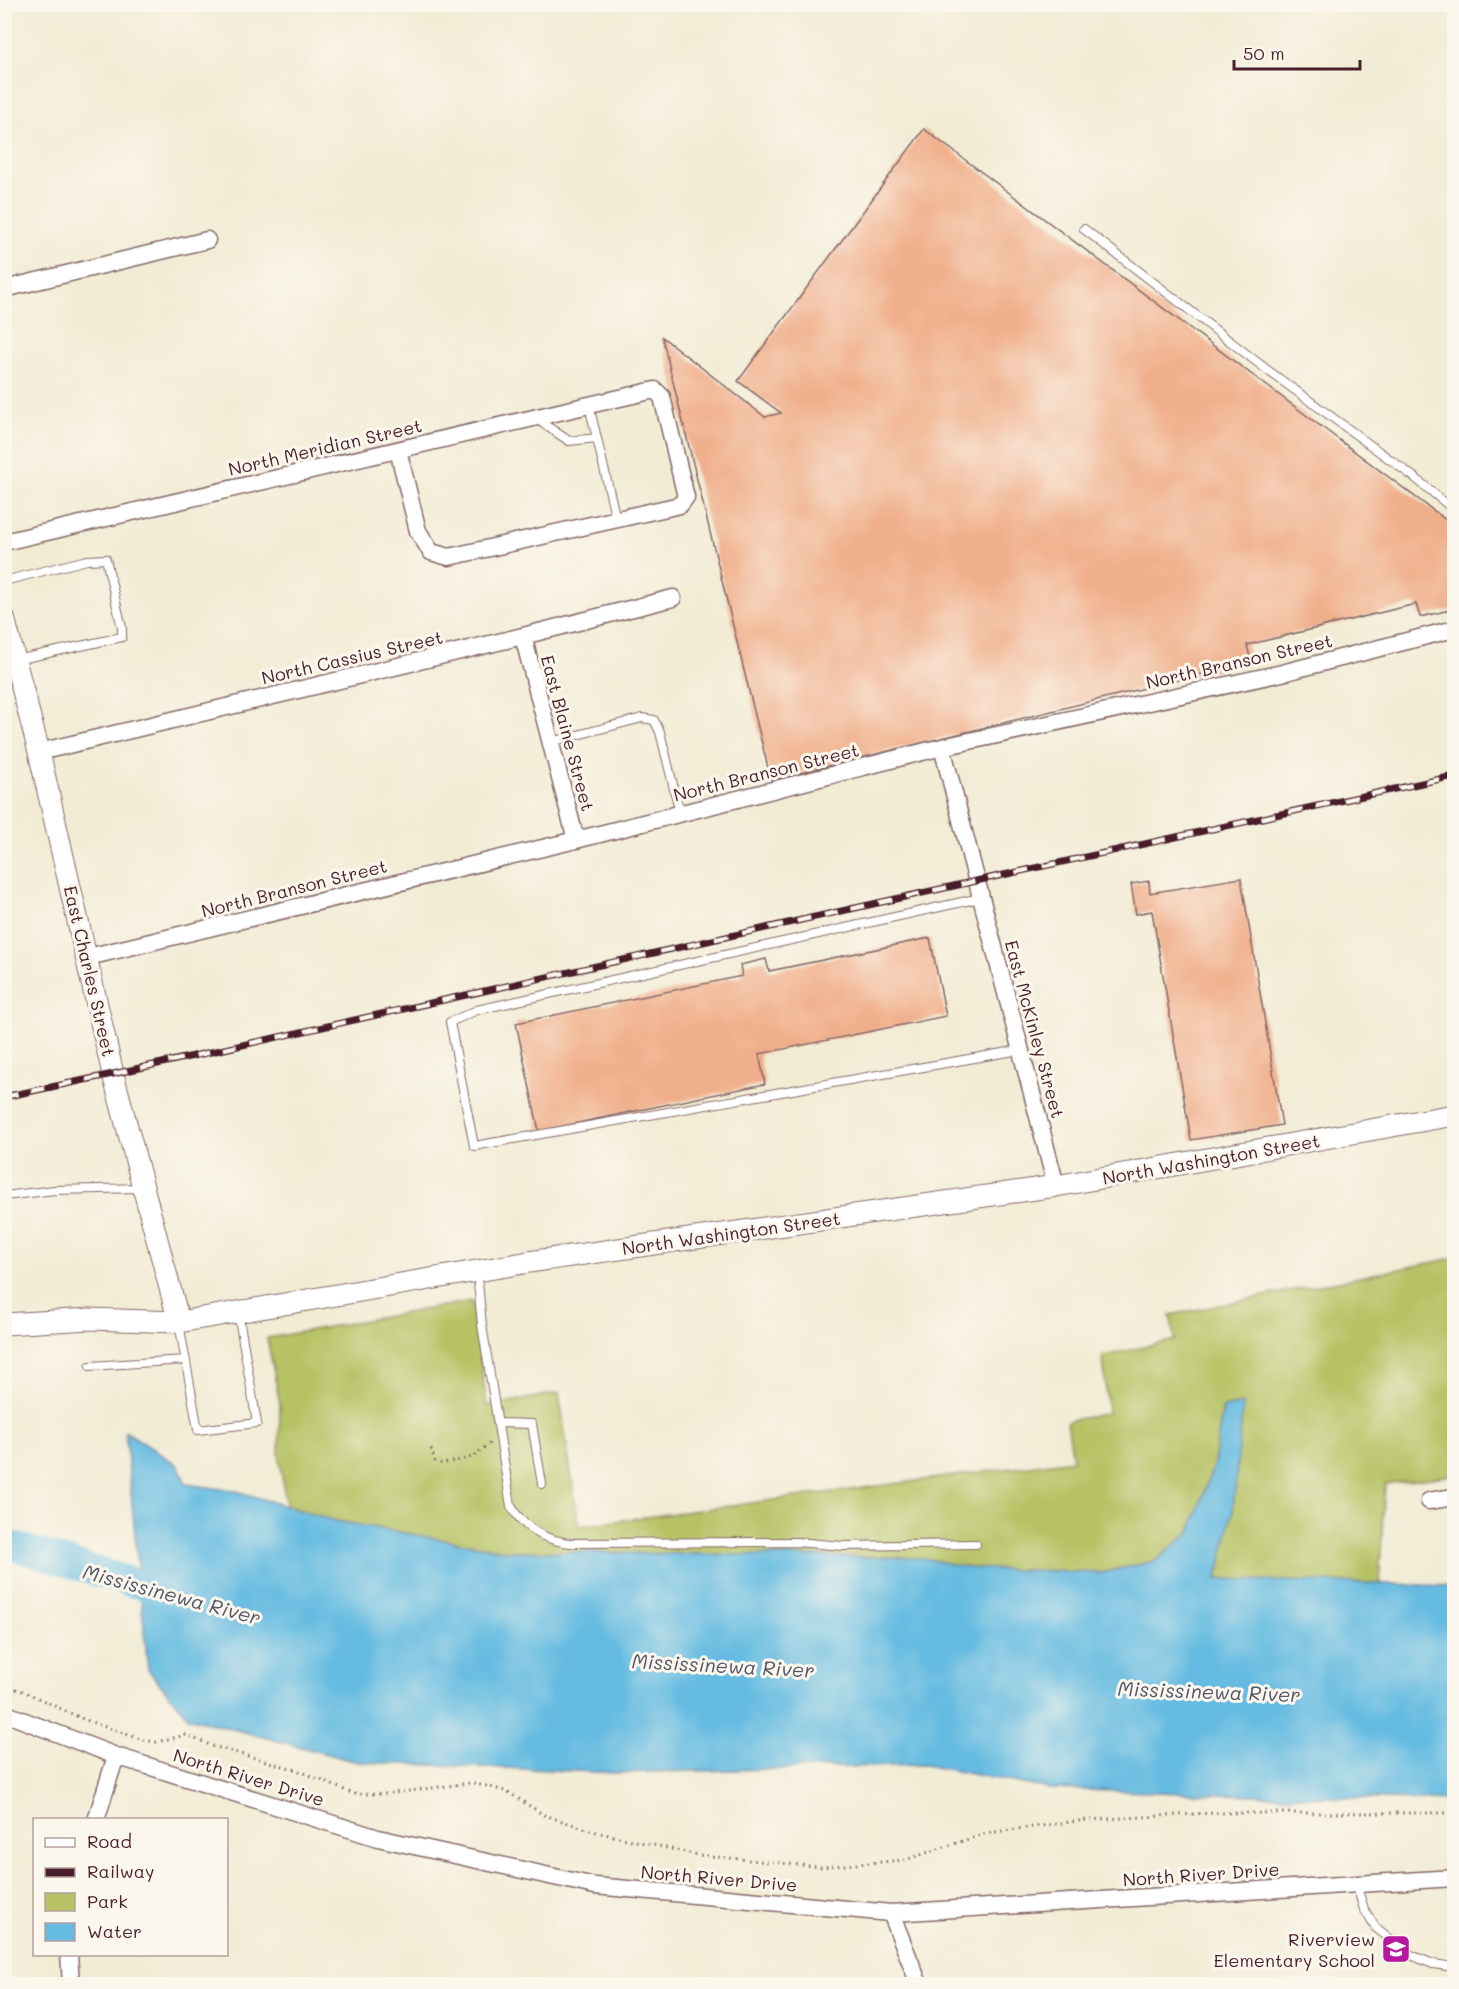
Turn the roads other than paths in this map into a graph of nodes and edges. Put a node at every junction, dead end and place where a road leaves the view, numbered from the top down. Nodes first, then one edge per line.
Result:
1 (1084, 229) dead end
2 (207, 240) dead end
3 (4, 289) edge
4 (589, 405) junction
5 (535, 418) junction
6 (597, 438) junction
7 (399, 450) junction
8 (1455, 510) edge
9 (616, 519) junction
10 (4, 542) edge
11 (4, 581) edge
12 (673, 598) dead end
13 (4, 618) edge
14 (1455, 629) edge
15 (523, 636) junction
16 (15, 660) junction
17 (551, 742) junction
18 (942, 747) junction
19 (39, 752) junction
20 (680, 813) junction
21 (576, 840) junction
22 (980, 898) junction
23 (88, 957) junction
24 (1020, 1050) junction
25 (1455, 1115) edge
26 (1056, 1186) junction
27 (144, 1188) junction
28 (4, 1196) edge
29 (477, 1271) junction
30 (238, 1312) junction
31 (179, 1322) junction
32 (4, 1324) edge
33 (186, 1360) junction
34 (90, 1366) dead end
35 (496, 1423) junction
36 (542, 1484) dead end
37 (1455, 1497) edge
38 (1429, 1501) dead end
39 (976, 1544) dead end
40 (4, 1713) edge
41 (116, 1756) junction
42 (97, 1818) edge
43 (1455, 1878) edge
44 (1356, 1884) junction
45 (891, 1912) junction
46 (69, 1956) edge
47 (1455, 1967) edge
48 (71, 1984) edge
49 (919, 1984) edge

1 - 8 lane
2 - 3 street
4 - 5 street, North Meridian Street
4 - 6 lane
4 - 9 street, North Meridian Street
5 - 6 lane
5 - 7 street, North Meridian Street
6 - 9 lane
7 - 9 street
7 - 10 street, North Meridian Street
11 - 16 lane
12 - 15 street, North Cassius Street
13 - 16 street, East Charles Street
14 - 18 street, North Branson Street
15 - 17 street, East Blaine Street
15 - 19 street, North Cassius Street
16 - 19 street, East Charles Street
17 - 20 lane
17 - 21 street, East Blaine Street
18 - 20 street, North Branson Street
18 - 22 street, East McKinley Street
19 - 23 street, East Charles Street
20 - 21 street, North Branson Street
21 - 23 street, North Branson Street
22 - 24 street, East McKinley Street
22 - 24 lane
23 - 27 street, East Charles Street
24 - 26 street, East McKinley Street
25 - 26 street, North Washington Street
26 - 29 street, North Washington Street
27 - 28 lane
27 - 31 street, East Charles Street
29 - 30 street, North Washington Street
29 - 35 lane
30 - 31 street, North Washington Street
30 - 33 lane
31 - 32 street, North Washington Street
31 - 33 lane
33 - 34 lane
35 - 36 lane
35 - 39 lane
37 - 38 street
40 - 41 street, North River Drive
41 - 42 street
41 - 45 street, North River Drive
43 - 44 street, North River Drive
44 - 45 street, North River Drive
44 - 47 lane
45 - 49 street
46 - 48 street

